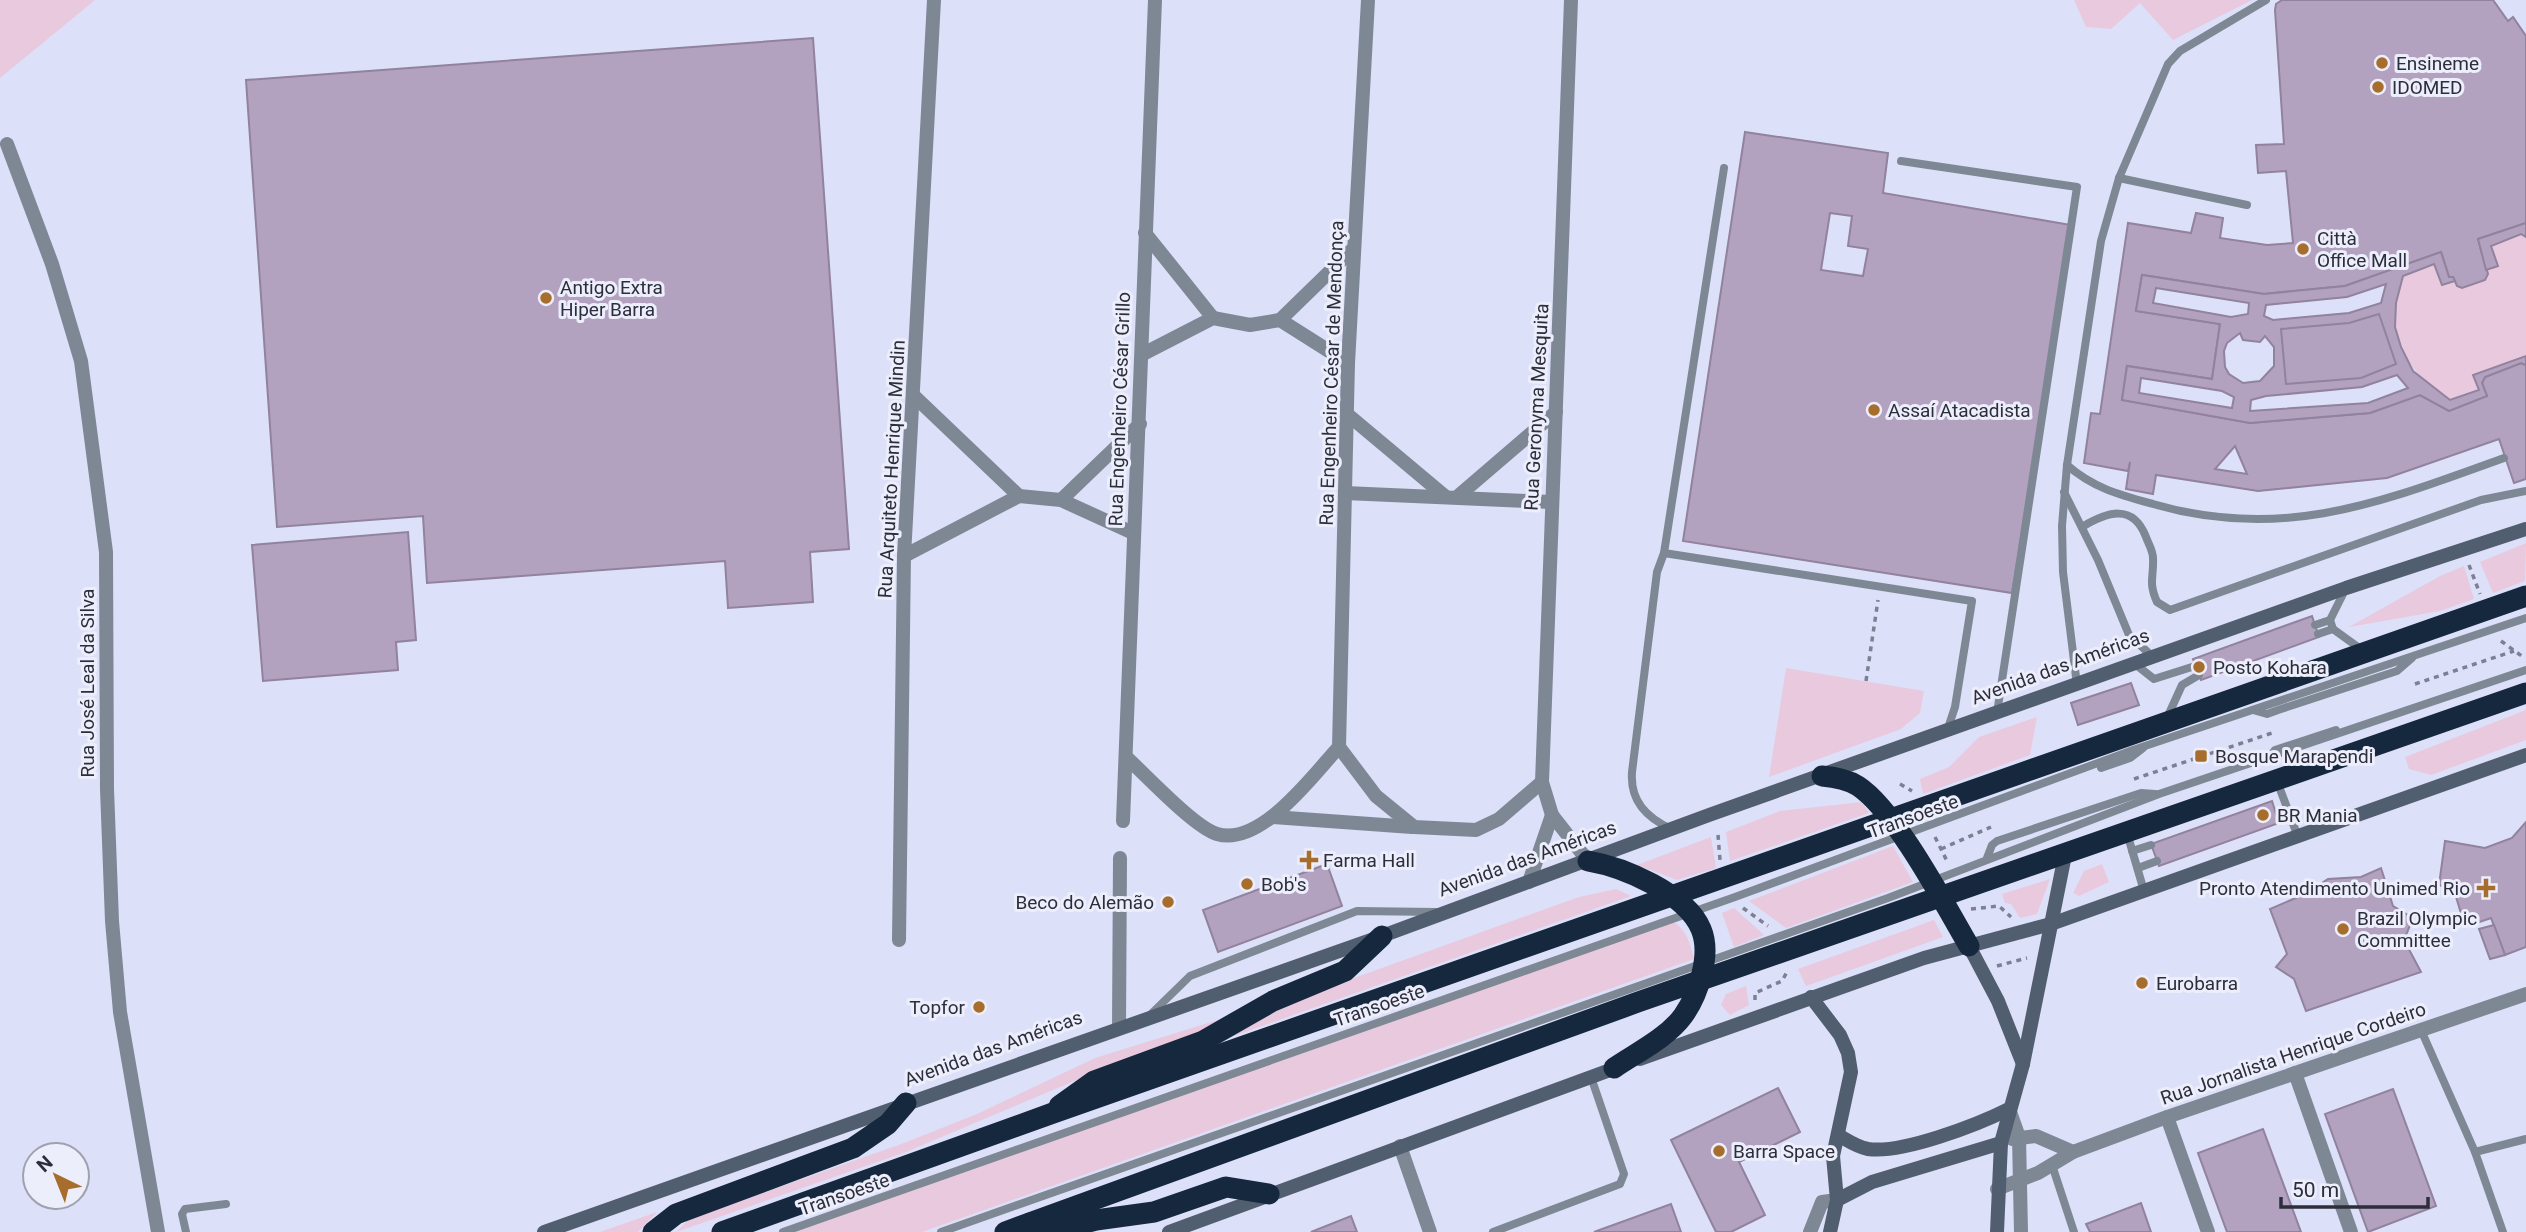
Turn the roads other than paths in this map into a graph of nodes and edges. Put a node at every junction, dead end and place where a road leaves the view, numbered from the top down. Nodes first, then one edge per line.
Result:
1 (934, 0) edge
2 (1154, 0) edge
3 (1368, 0) edge
4 (1571, 0) edge
5 (2266, 0) edge
6 (7, 144) dead end
7 (1902, 161) dead end
8 (1724, 168) dead end
9 (2119, 178) junction
10 (2247, 205) dead end
11 (1145, 233) junction
12 (1354, 248) junction
13 (1213, 318) junction
14 (1280, 320) junction
15 (1143, 354) junction
16 (1348, 363) junction
17 (913, 395) junction
18 (1556, 412) junction
19 (1347, 414) junction
20 (1140, 424) junction
21 (2504, 458) dead end
22 (2067, 465) junction
23 (2526, 491) edge
24 (2064, 492) junction
25 (1345, 493) junction
26 (1019, 496) junction
27 (1452, 497) junction
28 (1061, 500) junction
29 (1551, 502) junction
30 (2082, 527) junction
31 (2526, 529) edge
32 (1133, 533) junction
33 (1664, 553) junction
34 (904, 556) junction
35 (2346, 588) junction
36 (2526, 596) edge
37 (2526, 618) edge
38 (2330, 620) junction
39 (2315, 625) dead end
40 (2333, 629) junction
41 (2318, 634) dead end
42 (2367, 653) junction
43 (2154, 657) junction
44 (2135, 664) junction
45 (2526, 670) edge
46 (2077, 685) junction
47 (2526, 693) edge
48 (1997, 713) junction
49 (2166, 723) junction
50 (1947, 731) junction
51 (1339, 747) junction
52 (2526, 755) edge
53 (1126, 757) junction
54 (1822, 776) junction
55 (1542, 782) junction
56 (2280, 790) junction
57 (2272, 803) dead end
58 (1552, 815) junction
59 (2290, 816) junction
60 (1273, 817) junction
61 (2278, 820) dead end
62 (1123, 821) dead end
63 (1414, 827) junction
64 (1672, 829) junction
65 (1896, 829) junction
66 (2298, 837) junction
67 (2130, 842) junction
68 (2151, 845) dead end
69 (2066, 855) junction
70 (1120, 858) dead end
71 (2157, 861) dead end
72 (1588, 862) junction
73 (2138, 868) junction
74 (1529, 882) junction
75 (1936, 890) junction
76 (2144, 891) junction
77 (1671, 898) junction
78 (1446, 912) junction
79 (1690, 913) junction
80 (2051, 924) junction
81 (1382, 936) junction
82 (899, 940) dead end
83 (1969, 946) junction
84 (1704, 962) junction
85 (1698, 983) junction
86 (2526, 993) edge
87 (1811, 998) junction
88 (1148, 1018) junction
89 (1119, 1027) junction
90 (2421, 1030) junction
91 (2023, 1064) junction
92 (1614, 1068) junction
93 (2294, 1073) junction
94 (1591, 1077) junction
95 (906, 1103) junction
96 (2009, 1109) junction
97 (1053, 1113) junction
98 (2167, 1117) junction
99 (1838, 1135) junction
100 (2019, 1137) junction
101 (2526, 1139) edge
102 (2001, 1143) junction
103 (1400, 1146) junction
104 (2073, 1152) junction
105 (2475, 1152) junction
106 (2052, 1165) junction
107 (2019, 1181) junction
108 (1997, 1189) junction
109 (1269, 1194) junction
110 (1837, 1200) junction
111 (226, 1204) dead end
112 (1030, 1223) junction
113 (158, 1232) edge
114 (186, 1232) edge
115 (544, 1232) edge
116 (653, 1232) edge
117 (722, 1232) edge
118 (783, 1232) edge
119 (941, 1232) edge
120 (1005, 1232) edge
121 (1169, 1232) edge
122 (1430, 1232) edge
123 (1493, 1232) edge
124 (1811, 1232) edge
125 (1830, 1232) edge
126 (1997, 1232) edge
127 (2021, 1232) edge
128 (2074, 1232) edge
129 (2208, 1232) edge
130 (2351, 1232) edge
131 (2503, 1232) edge

1 - 17 street, Rua Arquiteto Henrique Mindin
2 - 11 street, Rua Engenheiro César Grillo
3 - 12 street, Rua Engenheiro César de Mendonça
4 - 18 street, Rua Geronyma Mesquita
5 - 9 lane
6 - 113 street, Rua José Leal da Silva
7 - 48 lane
8 - 33 lane
9 - 10 lane
9 - 22 lane
11 - 13 street
11 - 15 street, Rua Engenheiro César Grillo
12 - 14 street
12 - 16 street, Rua Engenheiro César de Mendonça
13 - 14 street
13 - 15 street
14 - 16 street
15 - 20 street, Rua Engenheiro César Grillo
16 - 19 street, Rua Engenheiro César de Mendonça
17 - 26 street
17 - 34 street, Rua Arquiteto Henrique Mindin
18 - 27 street
18 - 29 street, Rua Geronyma Mesquita
19 - 25 street, Rua Engenheiro César de Mendonça
19 - 27 street
20 - 28 street
20 - 32 street, Rua Engenheiro César Grillo
21 - 22 lane
22 - 24 lane
23 - 30 lane
24 - 30 lane
24 - 46 lane
25 - 27 street
25 - 51 street, Rua Engenheiro César de Mendonça
26 - 28 street
26 - 34 street
27 - 29 street
28 - 32 street
29 - 55 street, Rua Geronyma Mesquita
30 - 43 lane
31 - 35 main road, Avenida das Américas
32 - 53 street, Rua Engenheiro César Grillo
33 - 50 lane
33 - 64 lane
34 - 82 street, Rua Arquiteto Henrique Mindin
35 - 38 lane
35 - 43 main road, Avenida das Américas
36 - 42 highway
37 - 65 lane, Transoeste
38 - 39 lane
38 - 40 lane
40 - 41 lane
40 - 42 lane
42 - 49 highway
43 - 44 main road, Avenida das Américas
44 - 46 main road, Avenida das Américas
44 - 49 lane
45 - 75 lane
46 - 48 main road, Avenida das Américas
47 - 56 highway
48 - 50 main road, Avenida das Américas
49 - 65 highway
50 - 54 main road, Avenida das Américas
51 - 60 street
51 - 63 street
52 - 66 main road
53 - 60 street
53 - 62 street, Rua Engenheiro César Grillo
54 - 64 main road, Avenida das Américas
54 - 65 highway
55 - 58 street, Rua Geronyma Mesquita
55 - 63 street
56 - 57 lane
56 - 59 lane
56 - 67 highway
58 - 72 street, Rua Geronyma Mesquita
58 - 74 street
59 - 61 lane
59 - 66 lane
60 - 63 street
64 - 72 main road, Avenida das Américas
65 - 75 highway
65 - 77 highway
65 - 79 lane, Transoeste
66 - 76 main road
67 - 68 lane
67 - 69 highway
67 - 73 lane
69 - 75 highway
69 - 80 main road
70 - 89 street
71 - 73 lane
72 - 74 main road, Avenida das Américas
72 - 77 highway
73 - 76 lane
74 - 78 main road, Avenida das Américas
75 - 83 highway
75 - 84 lane
75 - 85 highway
76 - 80 main road
77 - 79 highway
77 - 97 highway
78 - 81 main road, Avenida das Américas
78 - 88 lane
79 - 84 highway
79 - 118 lane, Transoeste
80 - 83 main road
80 - 91 main road
81 - 88 main road, Avenida das Américas
81 - 97 highway
83 - 87 main road
83 - 91 main road
84 - 85 highway
84 - 119 lane
85 - 92 highway
85 - 112 highway
86 - 90 street, Rua Jornalista Henrique Cordeiro
87 - 92 main road
87 - 99 main road
88 - 89 main road, Avenida das Américas
89 - 95 main road, Avenida das Américas
90 - 93 street, Rua Jornalista Henrique Cordeiro
90 - 105 lane
91 - 96 main road
92 - 94 main road
93 - 98 street, Rua Jornalista Henrique Cordeiro
93 - 130 street
94 - 103 main road
94 - 123 lane
95 - 115 main road, Avenida das Américas
95 - 116 highway
96 - 99 main road
96 - 100 street
96 - 102 main road
97 - 117 highway
98 - 104 street, Rua Jornalista Henrique Cordeiro
98 - 129 street
99 - 110 main road
100 - 102 street
100 - 104 street
100 - 107 street
101 - 105 lane
102 - 108 main road
102 - 110 main road
103 - 109 main road
103 - 122 street
104 - 106 street, Rua Jornalista Henrique Cordeiro
105 - 131 lane
106 - 107 street, Rua Jornalista Henrique Cordeiro
106 - 128 lane
107 - 108 street, Rua Jornalista Henrique Cordeiro
107 - 127 street
108 - 126 main road
109 - 112 highway
109 - 121 main road
110 - 124 street
110 - 125 main road
111 - 114 lane
112 - 120 highway

